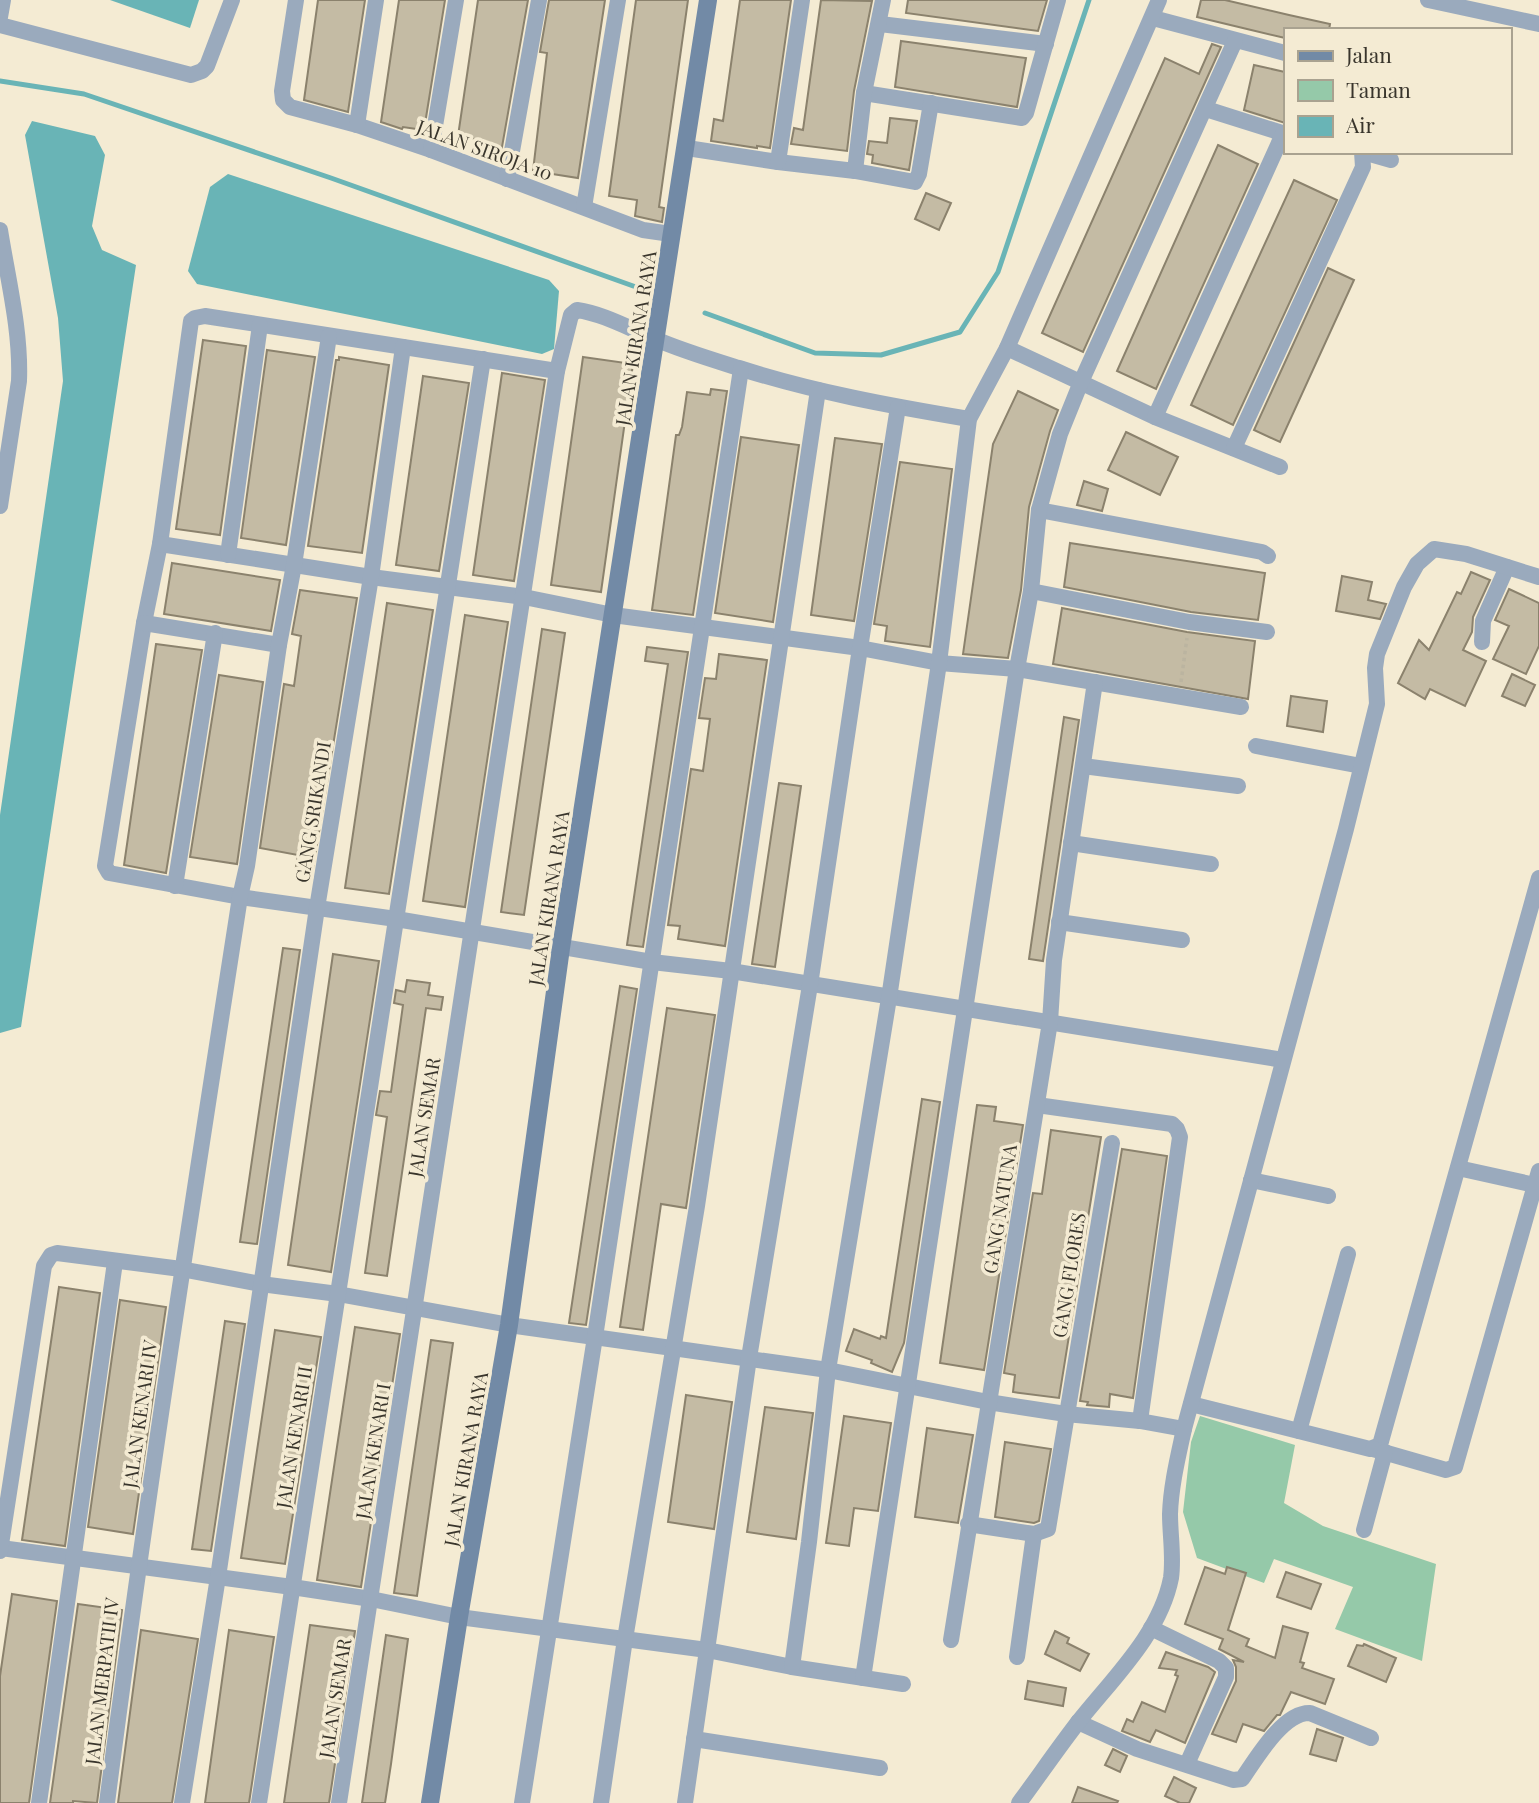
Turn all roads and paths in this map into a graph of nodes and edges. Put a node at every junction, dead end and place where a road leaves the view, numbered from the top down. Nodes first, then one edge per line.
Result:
1 (3, 0) edge
2 (232, 0) edge
3 (296, 0) edge
4 (376, 0) edge
5 (456, 0) edge
6 (539, 0) edge
7 (618, 0) edge
8 (708, 0) edge
9 (802, 0) edge
10 (883, 0) edge
11 (1058, 0) edge
12 (1159, 0) edge
13 (1428, 0) edge
14 (1484, 6) edge
15 (0, 18) edge
16 (1153, 18) junction
17 (880, 24) junction
18 (1539, 24) edge
19 (0, 25) edge
20 (1235, 41) junction
21 (1046, 44) junction
22 (1284, 53) edge
23 (864, 93) junction
24 (931, 103) junction
25 (1206, 108) junction
26 (357, 125) junction
27 (1284, 134) edge
28 (687, 148) junction
29 (431, 150) junction
30 (1363, 154) edge
31 (1370, 154) edge
32 (1391, 160) dead end
33 (778, 162) junction
34 (855, 171) junction
35 (507, 179) junction
36 (584, 207) junction
37 (0, 230) edge
38 (671, 233) junction
39 (260, 325) junction
40 (329, 336) junction
41 (656, 340) junction
42 (403, 347) junction
43 (1007, 348) junction
44 (483, 359) junction
45 (741, 369) junction
46 (557, 371) junction
47 (1081, 382) junction
48 (818, 390) junction
49 (898, 407) junction
50 (1155, 417) junction
51 (969, 418) junction
52 (1234, 448) junction
53 (1280, 467) dead end
54 (0, 506) edge
55 (1039, 510) junction
56 (160, 544) junction
57 (228, 555) junction
58 (1268, 556) dead end
59 (294, 565) junction
60 (1507, 568) junction
61 (371, 577) junction
62 (1539, 578) edge
63 (448, 586) junction
64 (1031, 591) junction
65 (524, 597) junction
66 (613, 615) junction
67 (1189, 622) junction
68 (144, 623) junction
69 (704, 626) junction
70 (1267, 632) dead end
71 (215, 634) junction
72 (780, 638) junction
73 (1482, 642) dead end
74 (279, 645) junction
75 (860, 648) junction
76 (939, 663) junction
77 (1017, 669) junction
78 (1095, 682) junction
79 (1180, 696) junction
80 (1241, 707) dead end
81 (1256, 746) dead end
82 (1083, 766) junction
83 (1361, 766) junction
84 (1238, 786) dead end
85 (1071, 843) junction
86 (1211, 864) dead end
87 (1539, 878) edge
88 (175, 886) junction
89 (240, 897) junction
90 (317, 908) junction
91 (396, 919) junction
92 (1059, 922) junction
93 (472, 931) junction
94 (1182, 940) dead end
95 (561, 948) junction
96 (652, 962) junction
97 (731, 971) junction
98 (810, 985) junction
99 (889, 998) junction
100 (966, 1008) junction
101 (1050, 1022) junction
102 (1283, 1060) junction
103 (1037, 1105) junction
104 (1112, 1143) dead end
105 (1458, 1168) junction
106 (1537, 1178) edge
107 (1251, 1180) junction
108 (1328, 1196) dead end
109 (1348, 1254) dead end
110 (116, 1262) junction
111 (181, 1269) junction
112 (261, 1283) junction
113 (338, 1294) junction
114 (415, 1309) junction
115 (509, 1325) junction
116 (595, 1337) junction
117 (673, 1349) junction
118 (749, 1358) junction
119 (828, 1370) junction
120 (907, 1384) junction
121 (988, 1402) junction
122 (1191, 1404) junction
123 (1066, 1414) junction
124 (1140, 1421) junction
125 (1184, 1429) junction
126 (1299, 1431) junction
127 (1379, 1451) junction
128 (968, 1524) junction
129 (1364, 1530) dead end
130 (1034, 1534) junction
131 (0, 1549) edge
132 (74, 1557) junction
133 (138, 1565) junction
134 (218, 1577) junction
135 (292, 1587) junction
136 (371, 1600) junction
137 (459, 1617) junction
138 (1151, 1628) junction
139 (548, 1629) junction
140 (625, 1639) junction
141 (951, 1640) dead end
142 (707, 1650) junction
143 (1017, 1657) dead end
144 (792, 1667) junction
145 (863, 1678) junction
146 (903, 1684) dead end
147 (1078, 1722) junction
148 (1371, 1738) dead end
149 (694, 1740) junction
150 (1187, 1764) junction
151 (880, 1768) dead end
152 (39, 1803) edge
153 (107, 1803) edge
154 (182, 1803) edge
155 (260, 1803) edge
156 (339, 1803) edge
157 (430, 1803) edge
158 (522, 1803) edge
159 (601, 1803) edge
160 (685, 1803) edge
161 (1019, 1803) edge

1 - 15 street
2 - 19 street
3 - 26 street, JALAN SIROJA 10
4 - 26 street
5 - 29 street
6 - 35 street
7 - 36 street
8 - 28 street, JALAN KIRANA RAYA
9 - 33 street
10 - 17 street
11 - 21 street
12 - 16 street
13 - 14 street
14 - 18 street
16 - 20 street
16 - 43 street
17 - 21 street
17 - 23 street
20 - 22 street
20 - 25 street
21 - 24 street
23 - 24 street
23 - 34 street
24 - 34 street
25 - 27 street
25 - 47 street
26 - 29 street, JALAN SIROJA 10
27 - 50 street
28 - 33 street
28 - 38 street, JALAN KIRANA RAYA
29 - 35 street, JALAN SIROJA 10
30 - 52 street
31 - 32 street
33 - 34 street
35 - 36 street, JALAN SIROJA 10
36 - 38 street, JALAN SIROJA 10
37 - 54 street
38 - 41 street, JALAN KIRANA RAYA
39 - 40 street
39 - 56 street
39 - 57 street
40 - 42 street
40 - 59 street, JALAN KENARI IV
41 - 45 street
41 - 46 street, JALAN SEMAR
41 - 66 street, JALAN KIRANA RAYA
42 - 44 street
42 - 61 street, GANG SRIKANDI
43 - 47 street
43 - 51 street
44 - 46 street
44 - 63 street, JALAN KENARI II
45 - 48 street
45 - 69 street
46 - 65 street, JALAN SEMAR
47 - 50 street
47 - 55 street
48 - 49 street
48 - 72 street
49 - 51 street
49 - 75 street
50 - 52 street
51 - 76 street
52 - 53 street
55 - 58 street
55 - 64 street
56 - 57 street
56 - 68 street
57 - 59 street
59 - 61 street
59 - 74 street, JALAN KENARI IV
60 - 62 street
60 - 73 street
60 - 83 street
61 - 63 street
61 - 90 street, GANG SRIKANDI
63 - 65 street
63 - 91 street, JALAN KENARI II
64 - 67 street
64 - 77 street
65 - 66 street
65 - 93 street, JALAN SEMAR
66 - 69 street
66 - 95 street, JALAN KIRANA RAYA
67 - 70 street
67 - 79 path
68 - 71 street
68 - 88 street
69 - 72 street
69 - 96 street
71 - 74 street
71 - 88 street
72 - 75 street
72 - 97 street
74 - 89 street, JALAN KENARI IV
75 - 76 street
75 - 98 street
76 - 77 street
76 - 99 street
77 - 78 street
77 - 100 street
78 - 79 street
78 - 82 street, GANG NATUNA
79 - 80 street
81 - 83 street
82 - 84 street
82 - 85 street, GANG NATUNA
83 - 102 street
85 - 86 street
85 - 92 street, GANG NATUNA
87 - 105 street
88 - 89 street
89 - 90 street
89 - 111 street, JALAN KENARI IV
90 - 91 street
90 - 112 street, GANG SRIKANDI
91 - 93 street
91 - 113 street, JALAN KENARI II
92 - 94 street
92 - 101 street, GANG NATUNA
93 - 95 street
93 - 114 street, JALAN SEMAR
95 - 96 street
95 - 115 street, JALAN KIRANA RAYA
96 - 97 street
96 - 116 street
97 - 98 street
97 - 117 street
98 - 99 street
98 - 118 street
99 - 100 street
99 - 119 street
100 - 101 street
100 - 120 street
101 - 102 street
101 - 103 street, GANG NATUNA
102 - 107 street
103 - 121 street, GANG NATUNA
103 - 124 street
104 - 123 street, GANG FLORES
105 - 106 street
105 - 127 street
106 - 127 street
107 - 108 street
107 - 122 street
109 - 126 street
110 - 111 street
110 - 131 street
110 - 132 street
111 - 112 street
111 - 133 street, JALAN KENARI IV
112 - 113 street
112 - 134 street, GANG SRIKANDI
113 - 114 street
113 - 135 street, JALAN KENARI II
114 - 115 street
114 - 136 street, JALAN KENARI I
115 - 116 street
115 - 137 street, JALAN KIRANA RAYA
116 - 117 street
116 - 139 street
117 - 118 street
117 - 140 street
118 - 119 street
118 - 142 street
119 - 120 street
119 - 144 street
120 - 121 street
120 - 145 street
121 - 123 street
121 - 128 street, GANG NATUNA
122 - 125 street
122 - 126 street
123 - 124 street
123 - 130 street, GANG FLORES
124 - 125 street
125 - 138 street
126 - 127 street
127 - 129 street
128 - 130 street
128 - 141 street, GANG NATUNA
130 - 143 street
131 - 132 street
132 - 133 street
132 - 152 street
133 - 134 street
133 - 153 street, JALAN MERPATII IV
134 - 135 street
134 - 154 street, GANG SRIKANDI
135 - 136 street
135 - 155 street, JALAN KENARI II
136 - 137 street
136 - 156 street, JALAN SEMAR
137 - 139 street
137 - 157 street, JALAN KIRANA RAYA
138 - 147 street
138 - 150 street
139 - 140 street
139 - 158 street
140 - 142 street
140 - 159 street
142 - 144 street
142 - 149 street
144 - 145 street
145 - 146 street
147 - 150 street
147 - 161 street
148 - 150 street
149 - 151 street
149 - 160 street

